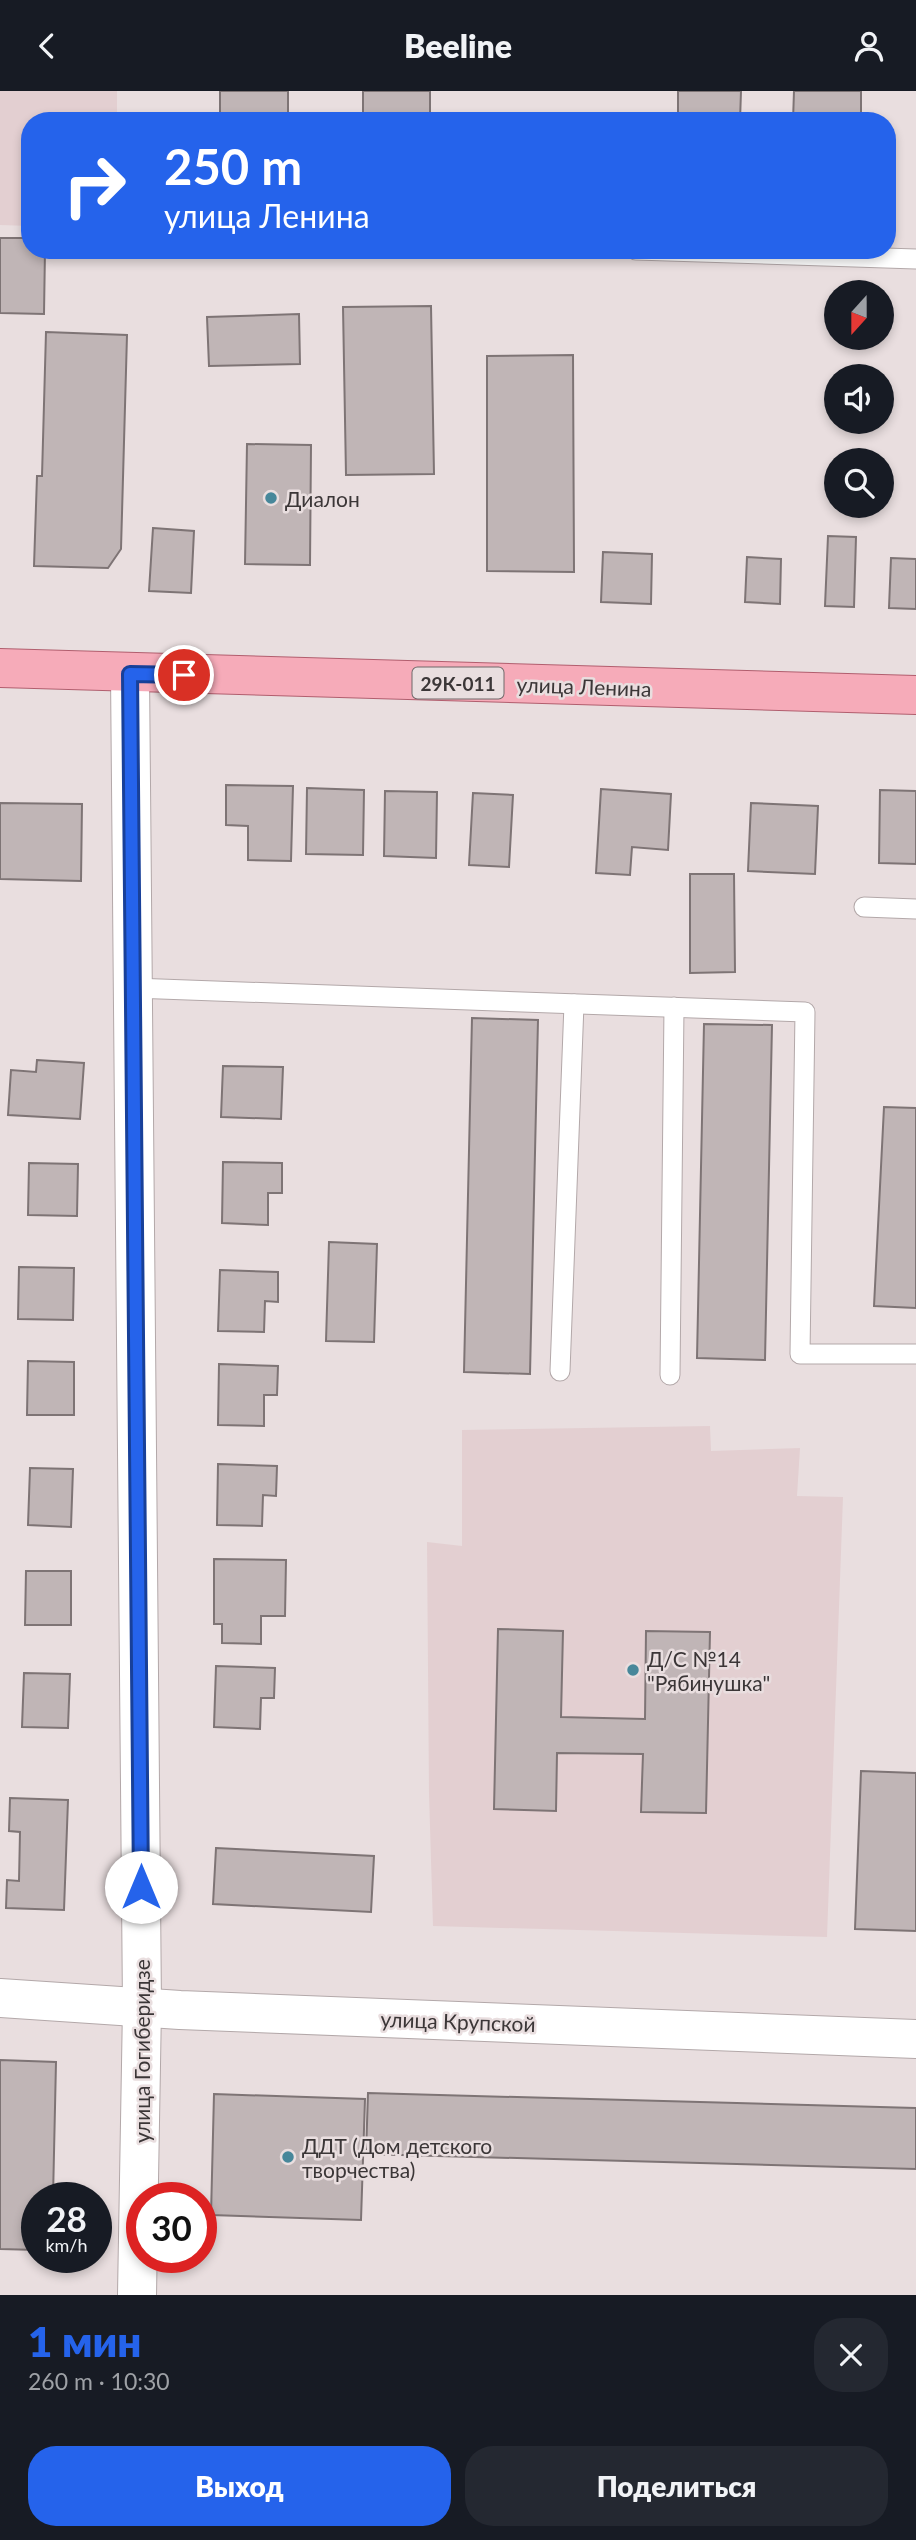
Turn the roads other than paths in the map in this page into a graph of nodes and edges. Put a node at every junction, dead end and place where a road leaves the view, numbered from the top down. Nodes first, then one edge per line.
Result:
1 (888, 259) edge
2 (916, 260) edge
3 (0, 669) edge
4 (130, 674) junction
5 (916, 695) edge
6 (864, 908) dead end
7 (916, 909) edge
8 (134, 988) junction
9 (574, 1004) junction
10 (674, 1007) junction
11 (916, 1354) edge
12 (559, 1371) dead end
13 (670, 1375) dead end
14 (0, 1998) edge
15 (142, 2007) junction
16 (916, 2039) edge
17 (137, 2295) edge

1 - 2 lane
3 - 4 main road, улица Ленина / 29К-011
4 - 5 main road, улица Ленина / 29К-011
4 - 8 street, улица Гогиберидзе
6 - 7 lane
8 - 9 lane
8 - 15 street, улица Гогиберидзе
9 - 10 lane
9 - 12 lane
10 - 11 lane
10 - 13 lane
14 - 15 street, улица Крупской
15 - 16 street, улица Крупской
15 - 17 street, улица Гогиберидзе

